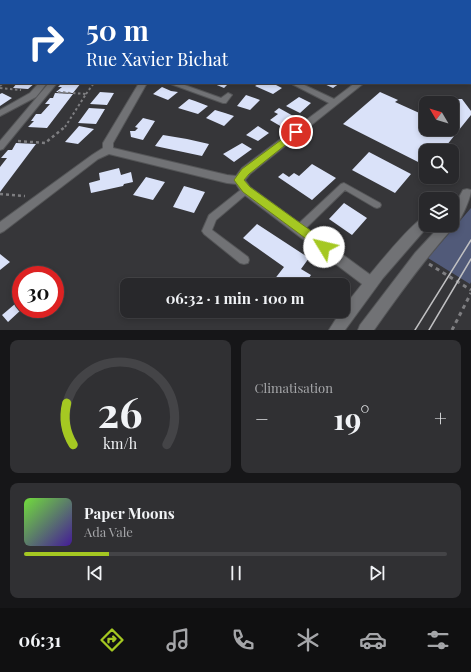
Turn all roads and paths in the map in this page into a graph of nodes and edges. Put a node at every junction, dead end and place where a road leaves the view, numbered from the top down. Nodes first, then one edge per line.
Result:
1 (93, 84) edge
2 (142, 84) edge
3 (175, 84) edge
4 (296, 84) edge
5 (359, 84) edge
6 (0, 87) edge
7 (44, 87) edge
8 (36, 91) junction
9 (86, 94) junction
10 (228, 95) dead end
11 (334, 102) junction
12 (10, 107) junction
13 (0, 113) edge
14 (28, 113) junction
15 (3, 144) edge
16 (108, 150) junction
17 (239, 180) junction
18 (246, 190) junction
19 (469, 192) edge
20 (0, 194) edge
21 (41, 197) junction
22 (459, 198) edge
23 (377, 206) dead end
24 (459, 209) edge
25 (0, 228) edge
26 (299, 229) junction
27 (419, 229) edge
28 (442, 232) edge
29 (244, 260) dead end
30 (439, 270) dead end
31 (371, 283) junction
32 (471, 291) edge
33 (336, 330) edge
34 (365, 330) edge
35 (452, 330) edge

1 - 9 path
2 - 16 street
3 - 10 street
4 - 11 street
5 - 11 street
6 - 8 path
7 - 8 street
7 - 9 path
7 - 14 street
8 - 12 street
9 - 15 path
11 - 17 street
12 - 13 street
12 - 14 street
14 - 15 street
16 - 17 street
16 - 21 street
17 - 18 street
18 - 26 street
18 - 29 lane
19 - 22 street
19 - 24 street
20 - 21 path
21 - 25 street
23 - 26 lane
26 - 31 street
27 - 31 street
28 - 34 street
30 - 32 path
31 - 33 street
32 - 35 path

